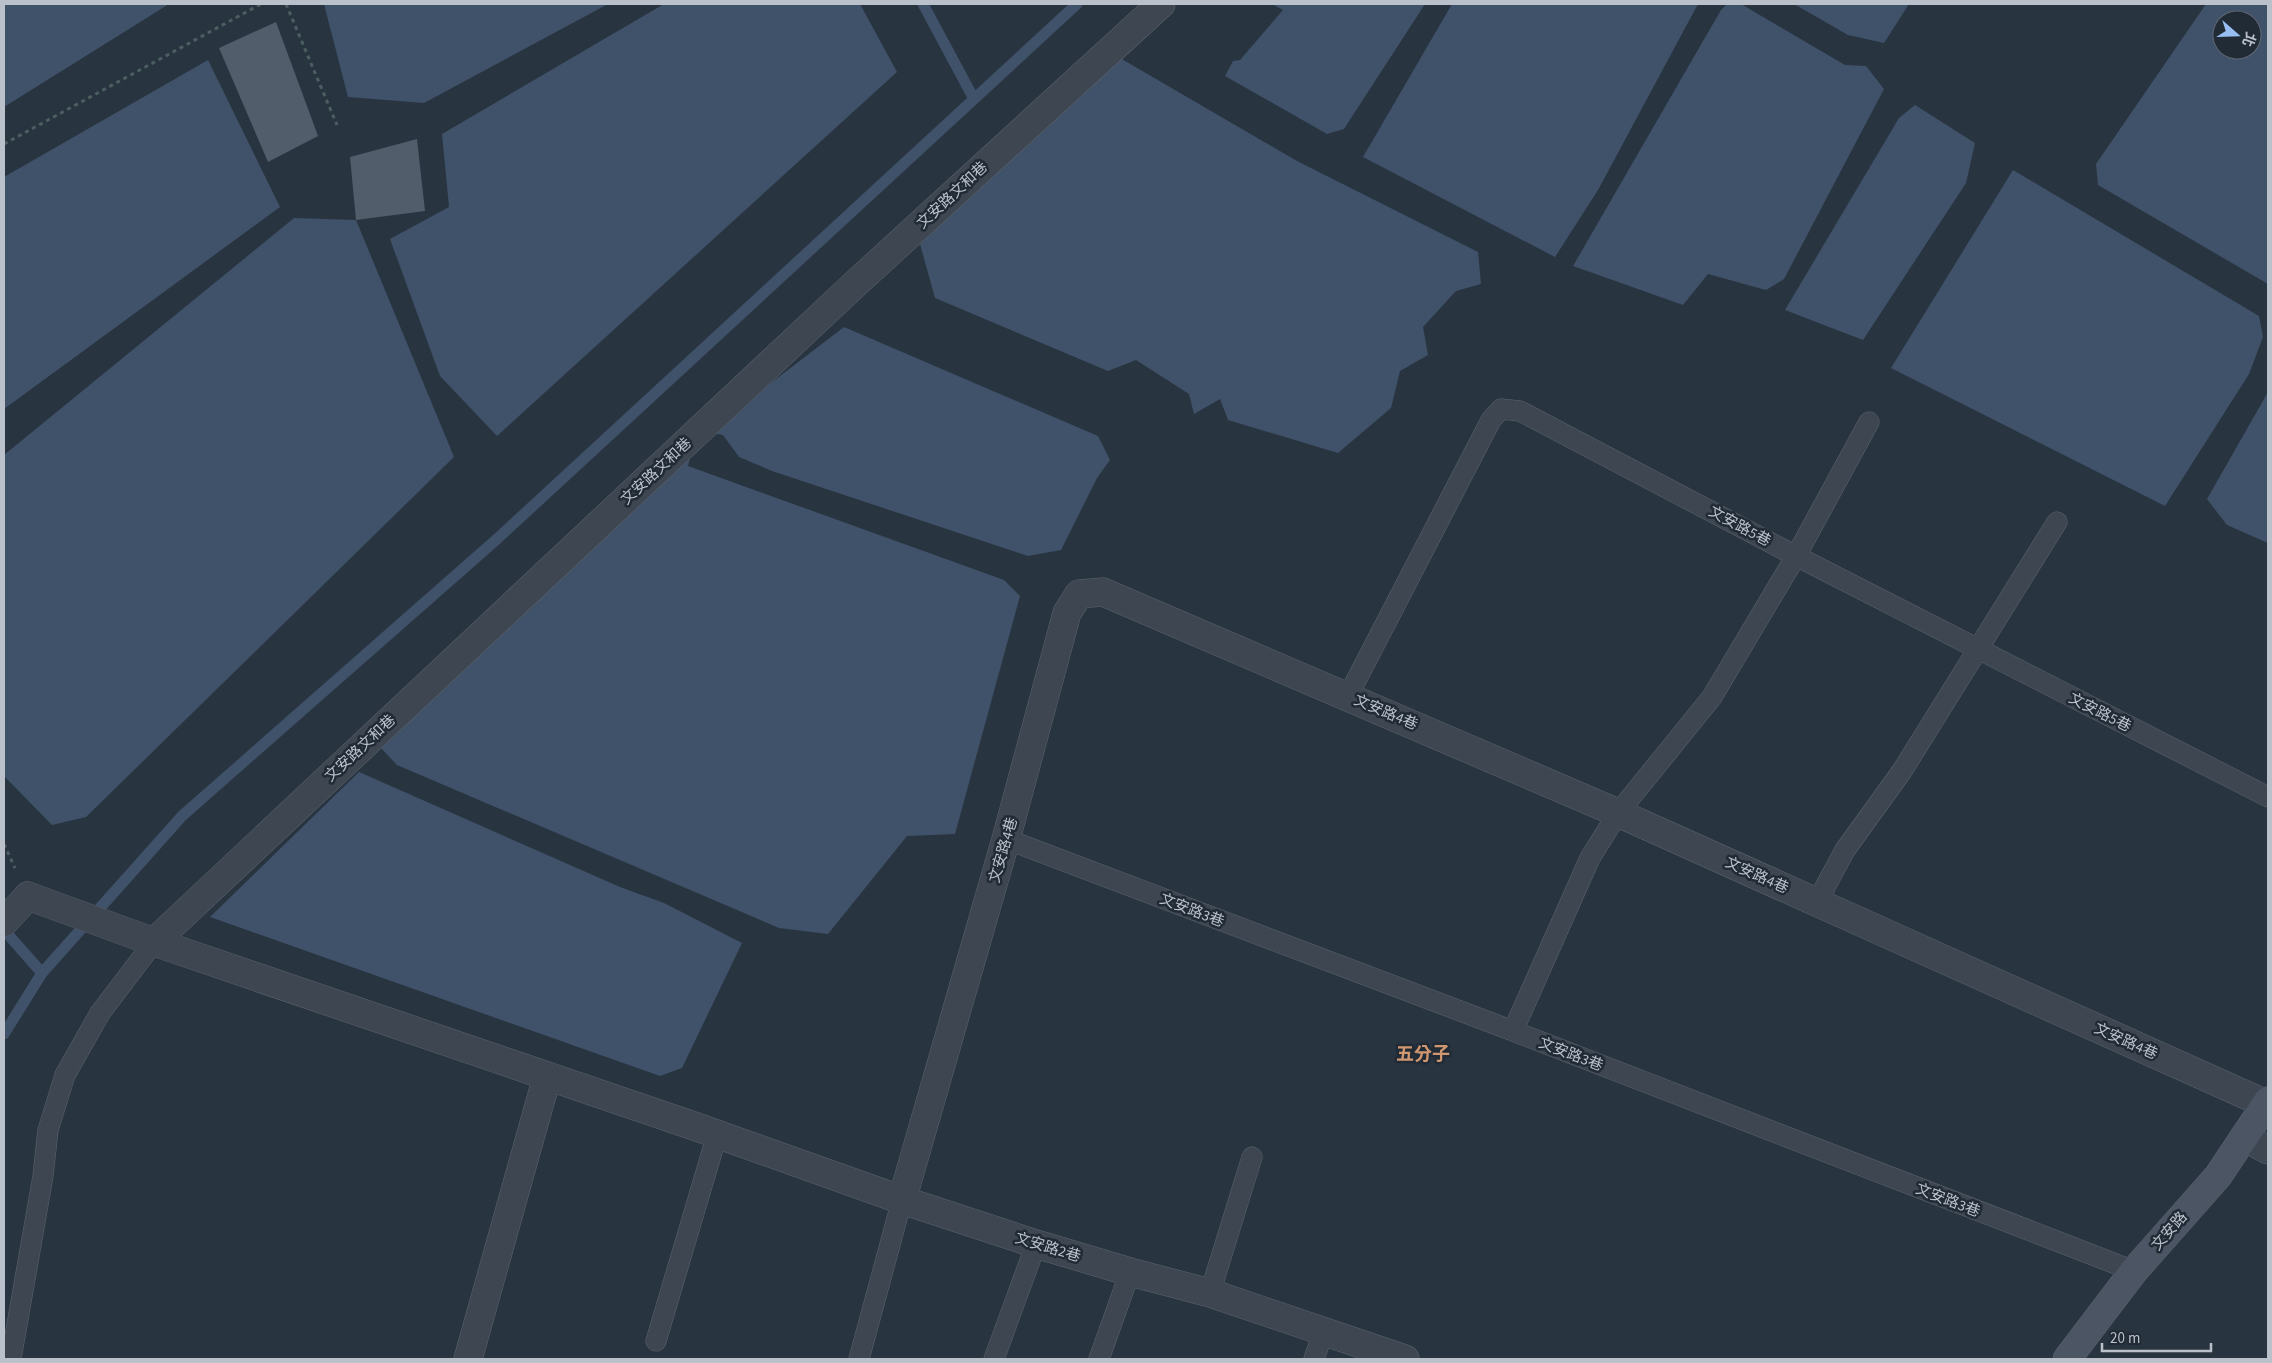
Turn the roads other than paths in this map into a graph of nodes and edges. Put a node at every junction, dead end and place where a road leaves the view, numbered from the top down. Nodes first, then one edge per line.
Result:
1 (1161, 4) edge
2 (1869, 422) dead end
3 (2057, 522) dead end
4 (1796, 556) junction
5 (1978, 649) junction
6 (1348, 696) junction
7 (2268, 797) edge
8 (1618, 812) junction
9 (1006, 840) junction
10 (1817, 902) junction
11 (8, 917) edge
12 (154, 942) junction
13 (1513, 1031) junction
14 (547, 1077) junction
15 (2267, 1103) edge
16 (706, 1130) junction
17 (2244, 1137) junction
18 (2268, 1150) edge
19 (1252, 1157) dead end
20 (902, 1200) junction
21 (1036, 1244) junction
22 (1130, 1272) junction
23 (2134, 1272) junction
24 (1210, 1293) junction
25 (1323, 1333) junction
26 (656, 1341) dead end
27 (11, 1359) edge
28 (468, 1359) edge
29 (859, 1359) edge
30 (994, 1359) edge
31 (1099, 1359) edge
32 (1314, 1359) edge
33 (1405, 1359) edge
34 (2067, 1359) edge

1 - 12 street, 文安路文和巷
2 - 4 lane
3 - 5 lane
4 - 5 lane, 文安路5巷
4 - 6 lane, 文安路5巷
4 - 8 lane
5 - 7 lane, 文安路5巷
5 - 10 lane
6 - 8 street, 文安路4巷
6 - 9 street, 文安路4巷
8 - 10 street, 文安路4巷
8 - 13 lane
9 - 13 lane, 文安路3巷
9 - 20 street, 文安路4巷
10 - 15 street, 文安路4巷
11 - 12 street, 文安路2巷
12 - 14 street, 文安路2巷
12 - 27 lane
13 - 23 lane, 文安路3巷
14 - 16 street, 文安路2巷
14 - 28 street
15 - 17 street, 文安路
16 - 20 street, 文安路2巷
16 - 26 lane
17 - 18 street
17 - 23 street, 文安路
19 - 24 lane
20 - 21 street, 文安路2巷
20 - 29 lane
21 - 22 street, 文安路2巷
21 - 30 lane
22 - 24 street, 文安路2巷
22 - 31 lane
23 - 34 street, 文安路
24 - 25 street, 文安路2巷
25 - 32 lane
25 - 33 street, 文安路2巷

